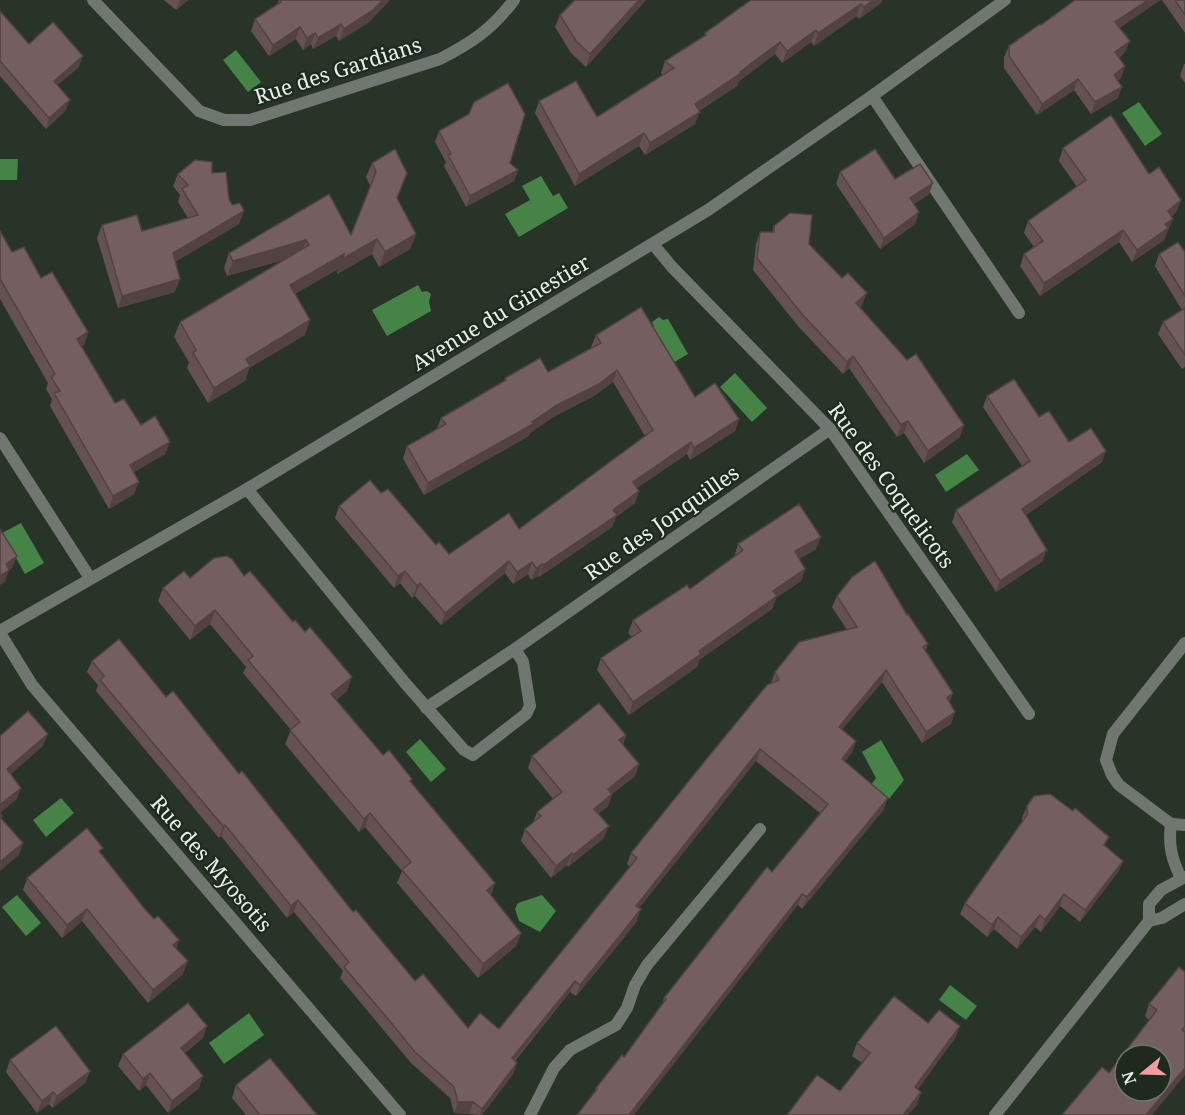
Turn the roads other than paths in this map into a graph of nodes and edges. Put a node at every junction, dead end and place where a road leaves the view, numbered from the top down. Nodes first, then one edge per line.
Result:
1 (93, 0) edge
2 (514, 0) edge
3 (1005, 0) edge
4 (872, 96) junction
5 (653, 244) junction
6 (1019, 313) dead end
7 (830, 429) junction
8 (0, 438) edge
9 (246, 489) junction
10 (90, 578) junction
11 (0, 632) edge
12 (1185, 643) edge
13 (516, 650) junction
14 (426, 708) junction
15 (1029, 714) dead end
16 (1171, 824) junction
17 (1185, 825) edge
18 (760, 829) dead end
19 (1184, 878) edge
20 (1185, 904) edge
21 (1149, 921) junction
22 (400, 1115) edge
23 (530, 1115) edge
24 (995, 1115) edge

1 - 2 street, Rue des Gardians
3 - 4 street, Avenue du Ginestier
4 - 5 street, Avenue du Ginestier
4 - 6 street
5 - 7 street, Rue des Coquelicots
5 - 9 street, Avenue du Ginestier
7 - 13 street, Rue des Jonquilles
7 - 15 street, Rue des Coquelicots
8 - 10 street
9 - 10 street, Avenue du Ginestier
9 - 14 street
10 - 11 street, Avenue du Ginestier
11 - 22 street, Rue des Myosotis
12 - 16 street
13 - 14 street, Rue des Jonquilles
13 - 14 street
16 - 17 street
16 - 19 street
18 - 23 street
19 - 21 street
20 - 21 street
21 - 24 street

